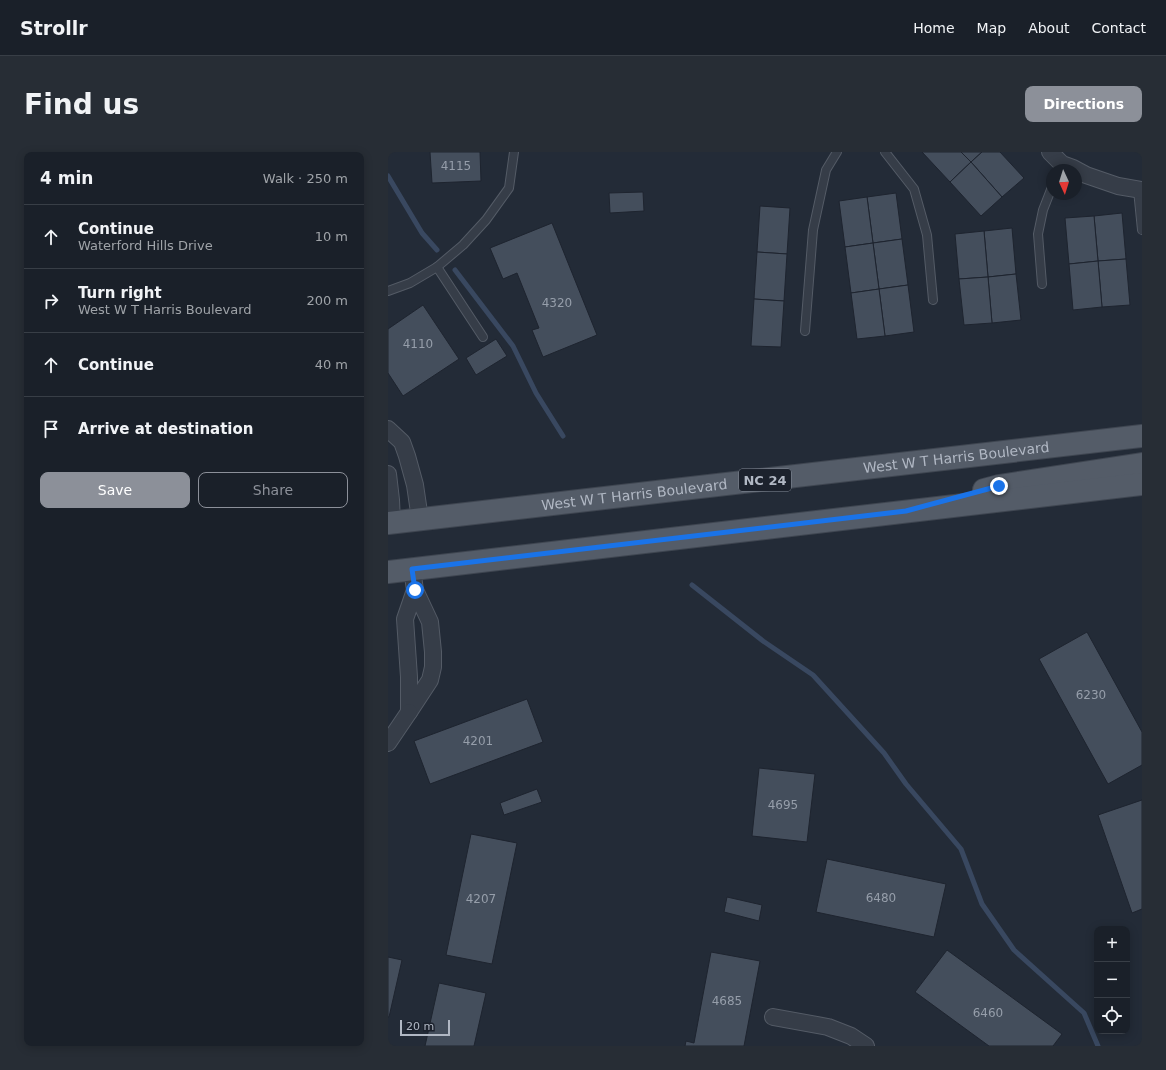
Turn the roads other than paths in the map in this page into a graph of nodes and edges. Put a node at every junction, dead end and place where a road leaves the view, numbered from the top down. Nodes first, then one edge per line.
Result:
1 (514, 152) edge
2 (837, 152) edge
3 (885, 152) edge
4 (1050, 152) edge
5 (1058, 164) edge
6 (1082, 173) edge
7 (1140, 190) edge
8 (1047, 200) edge
9 (1142, 230) edge
10 (437, 267) junction
11 (1042, 284) dead end
12 (388, 291) edge
13 (933, 300) dead end
14 (805, 331) dead end
15 (483, 337) dead end
16 (388, 429) edge
17 (1142, 436) edge
18 (1142, 464) edge
19 (388, 474) edge
20 (1142, 484) edge
21 (906, 511) junction
22 (420, 519) junction
23 (390, 522) edge
24 (388, 572) edge
25 (414, 580) junction
26 (409, 712) junction
27 (388, 743) edge
28 (773, 1017) dead end
29 (866, 1046) edge

1 - 10 lane
2 - 14 lane
3 - 13 lane
4 - 5 street
6 - 7 street
7 - 9 lane
8 - 11 lane
10 - 12 lane
10 - 15 lane
16 - 22 street
17 - 22 main road, West W T Harris Boulevard / NC 24
18 - 21 main road
19 - 23 street
20 - 21 main road
21 - 25 main road
22 - 23 main road, West W T Harris Boulevard / NC 24
24 - 25 main road
25 - 26 street
25 - 26 street
26 - 27 street
28 - 29 street

